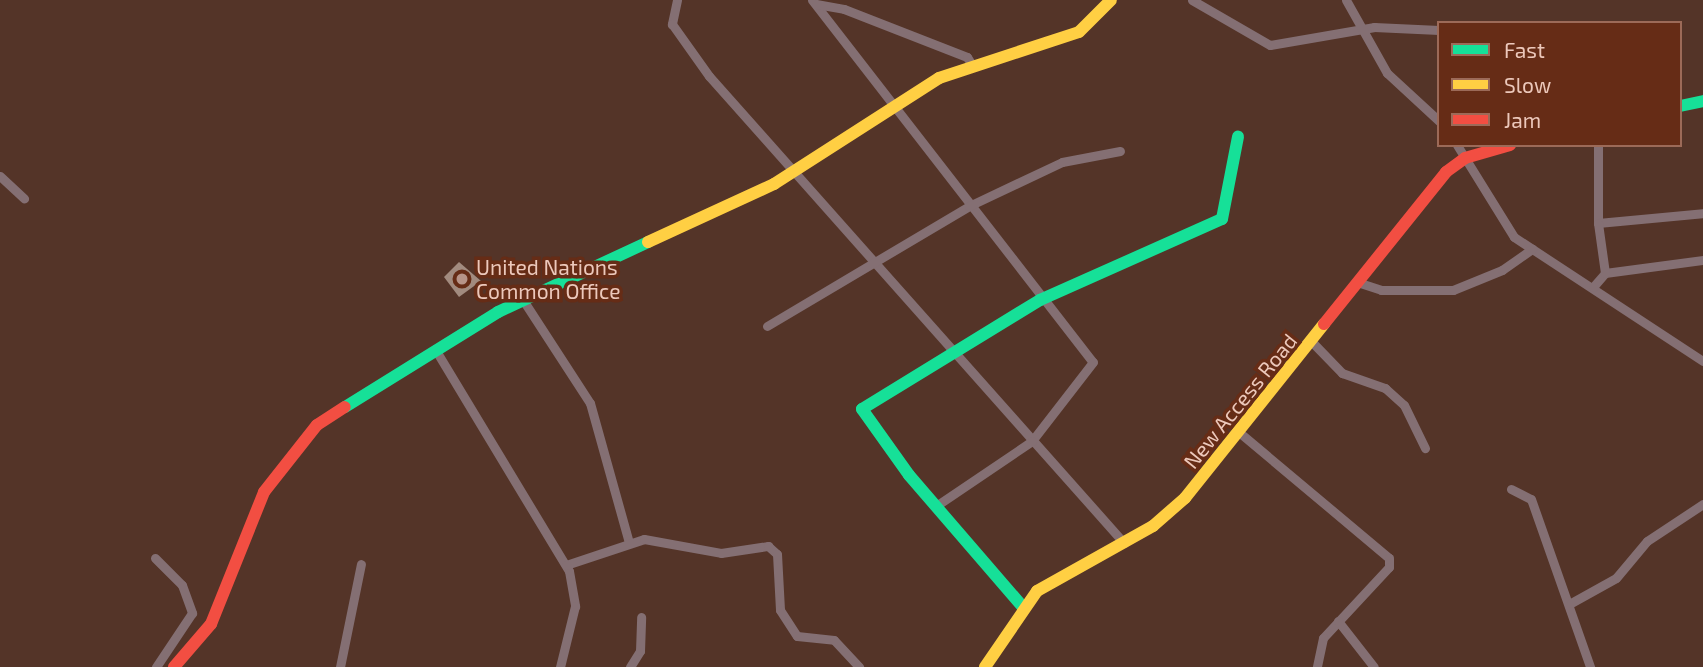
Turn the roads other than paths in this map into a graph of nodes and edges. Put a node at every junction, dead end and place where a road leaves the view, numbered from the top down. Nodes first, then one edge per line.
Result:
1 (677, 0) edge
2 (1111, 0) edge
3 (1192, 0) edge
4 (1346, 0) edge
5 (814, 2) edge
6 (1208, 5) edge
7 (1358, 29) junction
8 (1437, 30) edge
9 (972, 65) junction
10 (1703, 101) edge
11 (890, 104) junction
12 (1682, 106) edge
13 (1437, 119) edge
14 (1238, 137) dead end
15 (1458, 147) edge
16 (1503, 147) edge
17 (1598, 147) edge
18 (1120, 151) dead end
19 (1465, 158) junction
20 (792, 172) junction
21 (0, 176) edge
22 (24, 198) dead end
23 (970, 206) junction
24 (1703, 214) edge
25 (1598, 223) junction
26 (1532, 249) junction
27 (1703, 260) edge
28 (877, 264) junction
29 (1605, 273) junction
30 (1357, 282) junction
31 (1593, 287) junction
32 (523, 300) junction
33 (1040, 300) junction
34 (767, 326) dead end
35 (1313, 343) junction
36 (435, 349) junction
37 (954, 354) junction
38 (1701, 355) edge
39 (1240, 433) junction
40 (1032, 442) junction
41 (1425, 448) dead end
42 (1511, 489) dead end
43 (1703, 503) edge
44 (939, 504) junction
45 (629, 543) junction
46 (1124, 543) junction
47 (155, 558) dead end
48 (361, 564) dead end
49 (566, 565) junction
50 (1571, 603) junction
51 (1022, 606) junction
52 (640, 617) dead end
53 (1338, 621) junction
54 (156, 667) edge
55 (174, 667) edge
56 (340, 667) edge
57 (560, 667) edge
58 (630, 667) edge
59 (859, 667) edge
60 (985, 667) edge
61 (1317, 667) edge
62 (1374, 667) edge
63 (1590, 667) edge

1 - 20 street
2 - 9 street
3 - 6 street
4 - 7 street
5 - 9 street
5 - 11 street
6 - 7 street
7 - 8 street
7 - 13 street
9 - 11 street
10 - 12 street
11 - 20 street
11 - 23 street
14 - 33 street
15 - 19 street
16 - 19 street, New Access Road
17 - 25 street
18 - 23 street
19 - 26 street
19 - 30 street, New Access Road
20 - 28 street
20 - 32 street
21 - 22 street
23 - 28 street
23 - 33 street
24 - 25 street
25 - 29 street
26 - 30 street
26 - 31 street
27 - 29 street
28 - 34 street
28 - 37 street
29 - 31 street
30 - 35 street, New Access Road
31 - 38 street
32 - 36 street
32 - 45 street
33 - 37 street
33 - 40 street
35 - 39 street, New Access Road
35 - 41 street
36 - 49 street
36 - 55 street
37 - 40 street
37 - 44 street
39 - 46 street, New Access Road
39 - 53 street
40 - 44 street
40 - 46 street
42 - 50 street
43 - 50 street
44 - 51 street
45 - 49 street
45 - 59 street
46 - 51 street, New Access Road
47 - 54 street
48 - 56 street
49 - 57 street
50 - 63 street
51 - 60 street, New Access Road
52 - 58 street
53 - 61 street
53 - 62 street

